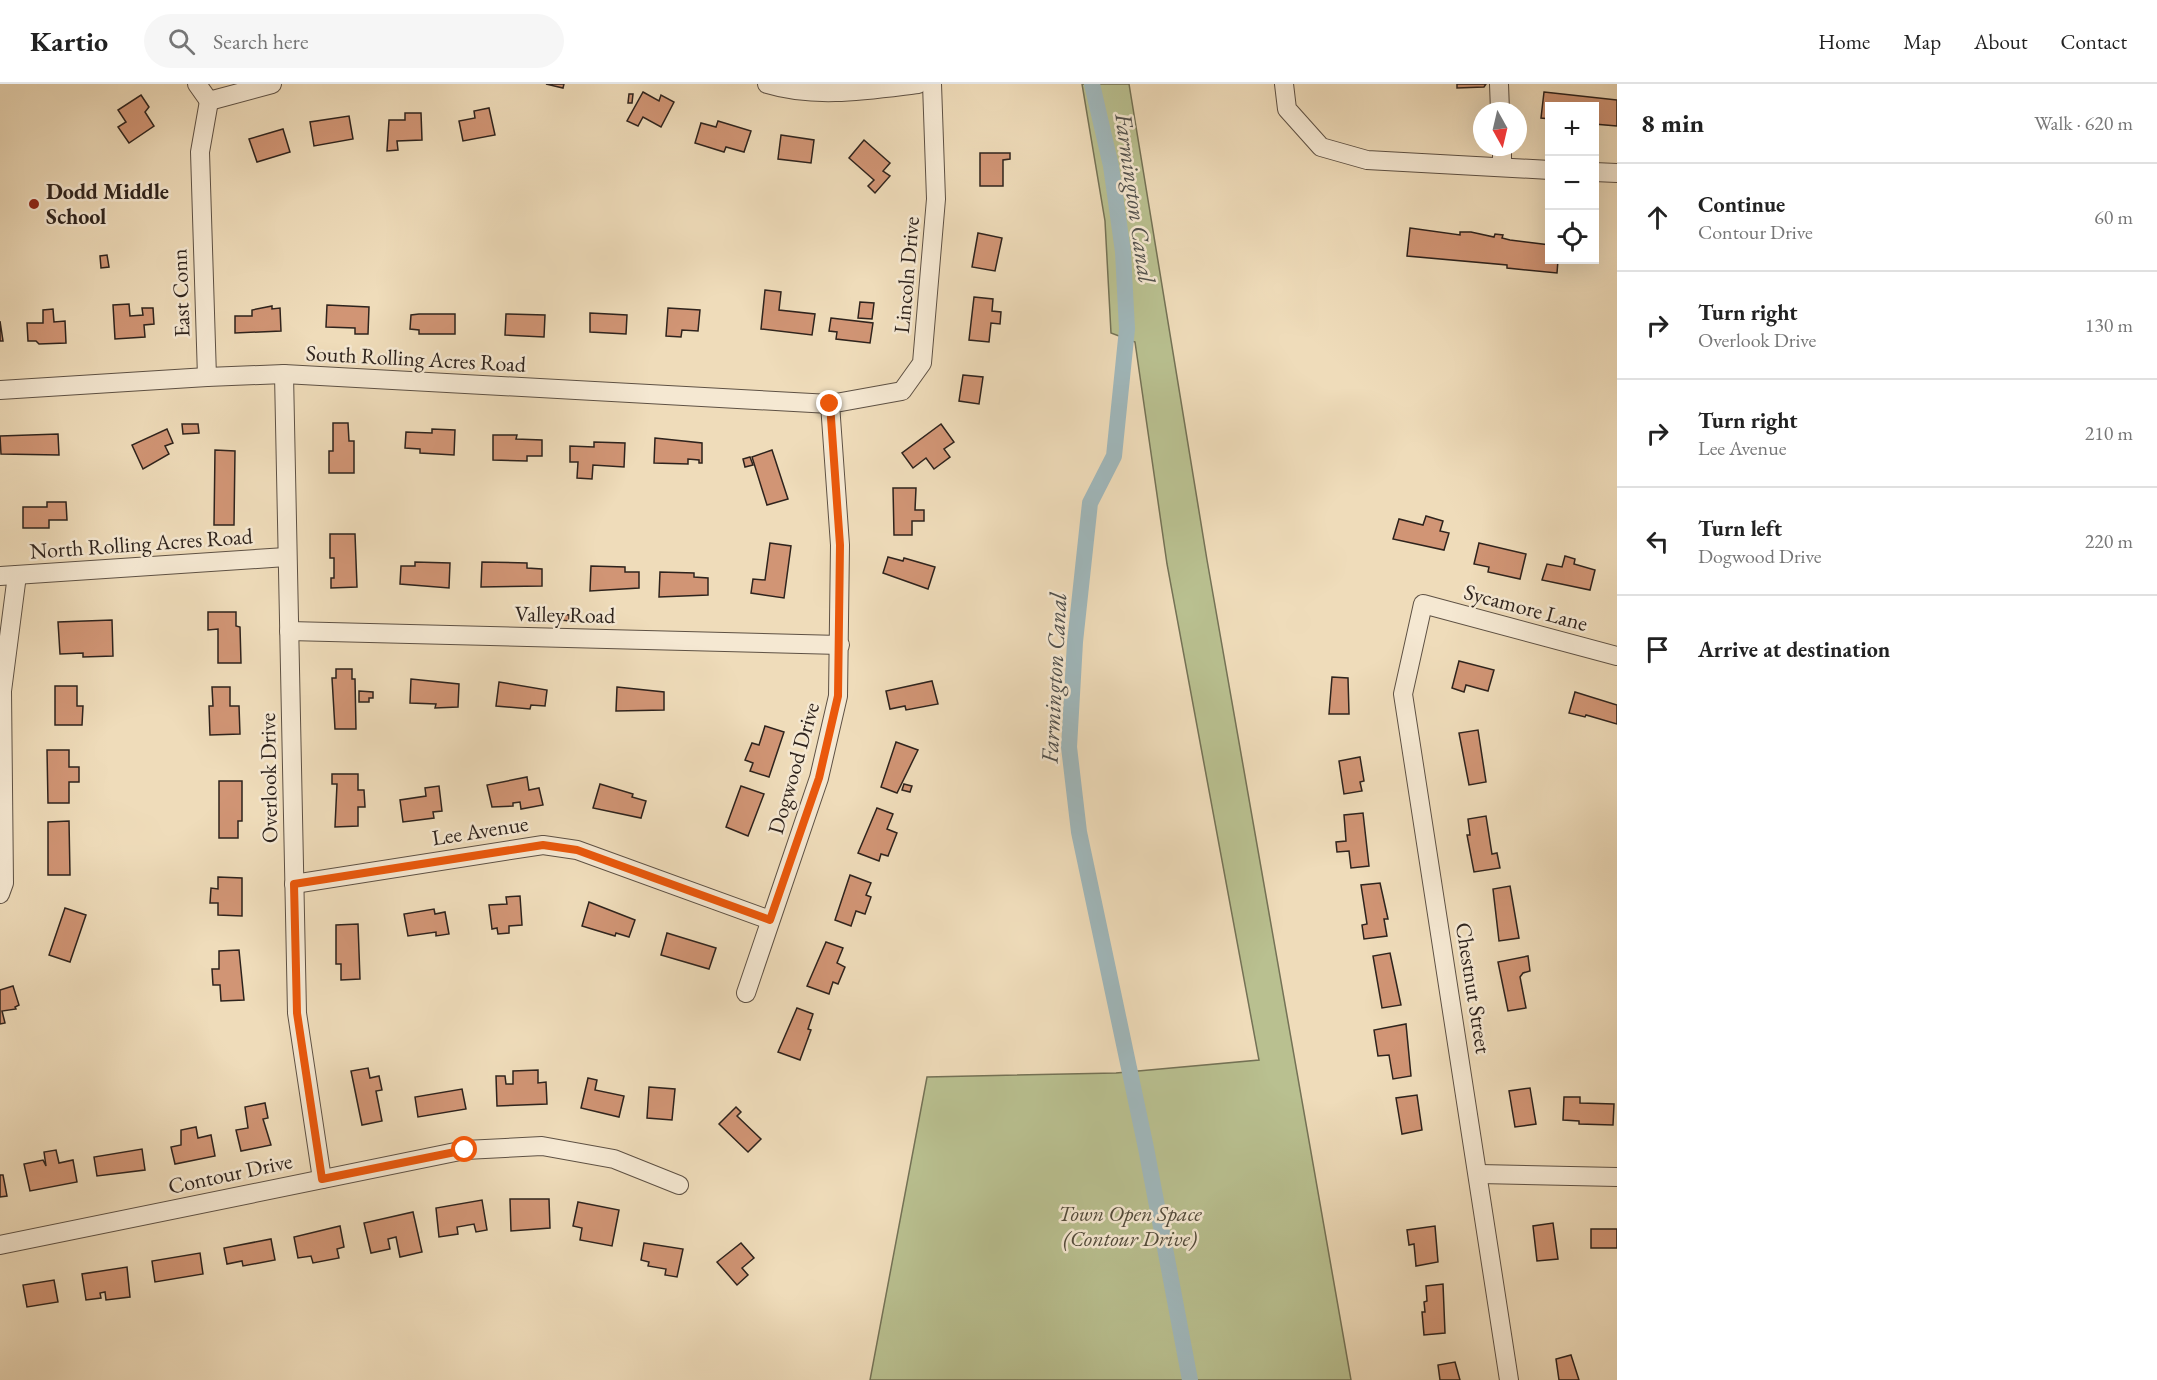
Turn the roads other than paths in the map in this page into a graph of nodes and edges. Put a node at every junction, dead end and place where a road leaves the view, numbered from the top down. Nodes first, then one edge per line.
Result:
1 (196, 84) edge
2 (272, 84) edge
3 (768, 84) edge
4 (918, 84) edge
5 (932, 84) edge
6 (1284, 84) edge
7 (1499, 84) edge
8 (209, 101) junction
9 (1500, 102) edge
10 (1502, 156) edge
11 (1502, 167) junction
12 (1545, 170) edge
13 (1599, 172) edge
14 (1617, 173) edge
15 (284, 374) junction
16 (207, 376) junction
17 (0, 390) edge
18 (830, 404) junction
19 (286, 557) junction
20 (9, 576) edge
21 (1423, 604) joint
22 (289, 631) junction
23 (840, 645) junction
24 (1617, 656) edge
25 (294, 884) junction
26 (0, 894) edge
27 (770, 920) junction
28 (746, 993) dead end
29 (1479, 1174) junction
30 (1617, 1177) edge
31 (322, 1179) junction
32 (679, 1185) dead end
33 (0, 1245) edge
34 (1509, 1380) edge

1 - 8 street
2 - 8 street
3 - 4 street
5 - 18 street, Lincoln Drive
6 - 11 street
7 - 9 street
8 - 16 street, East Conn
10 - 11 street
11 - 12 street
13 - 14 street
15 - 16 street, South Rolling Acres Road
15 - 18 street, South Rolling Acres Road
15 - 19 street, Overlook Drive
16 - 17 street, South Rolling Acres Road
18 - 23 street, Dogwood Drive
19 - 20 street, North Rolling Acres Road
19 - 22 street, Overlook Drive
20 - 26 street
21 - 24 street, Sycamore Lane
21 - 29 street, Chestnut Street
22 - 23 street, Valley Road
22 - 25 street, Overlook Drive
23 - 27 street, Dogwood Drive
25 - 27 street, Lee Avenue
25 - 31 street, Overlook Drive
27 - 28 street, Dogwood Drive
29 - 30 street
29 - 34 street, Chestnut Street
31 - 32 street, Contour Drive
31 - 33 street, Contour Drive

